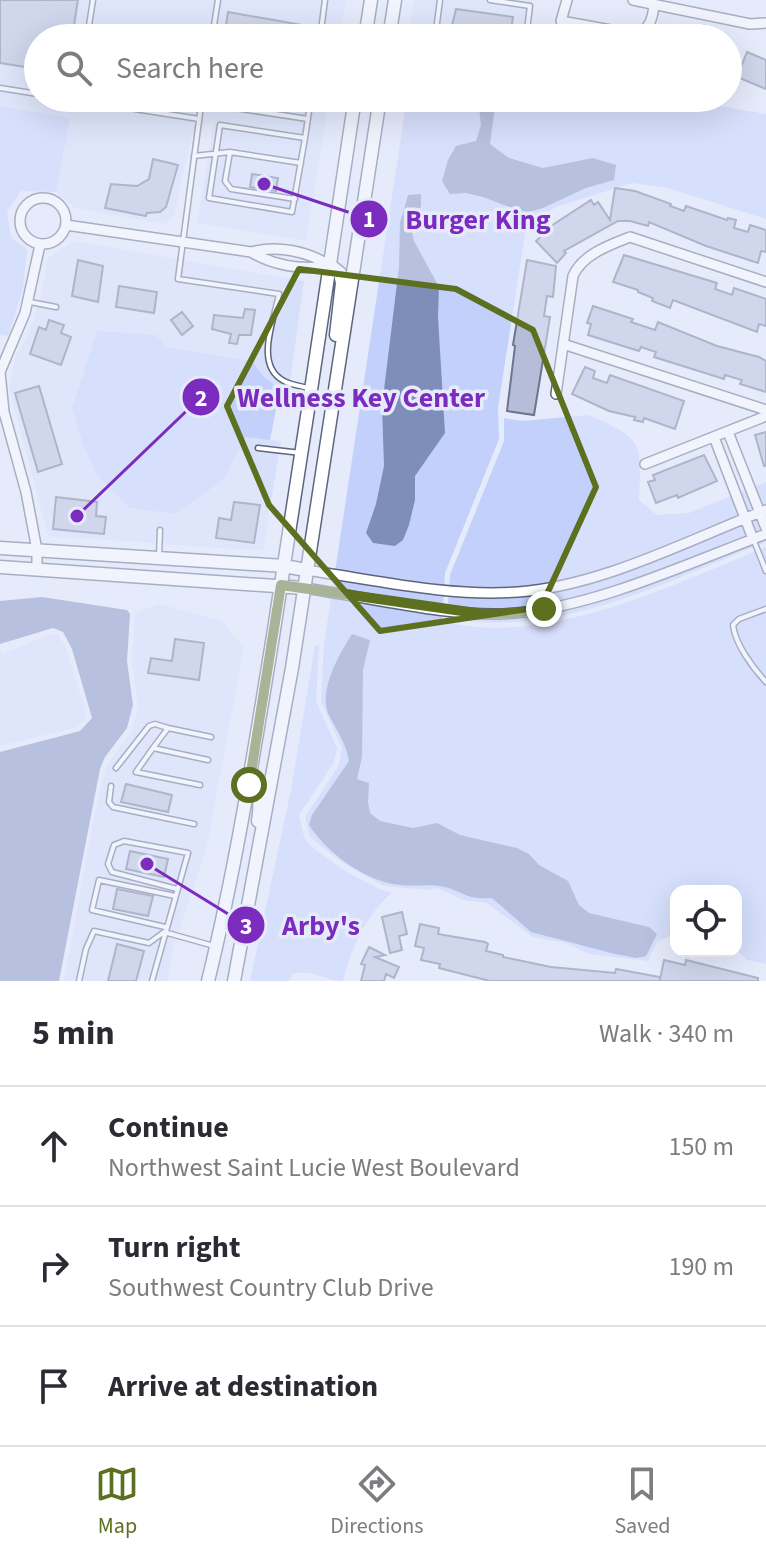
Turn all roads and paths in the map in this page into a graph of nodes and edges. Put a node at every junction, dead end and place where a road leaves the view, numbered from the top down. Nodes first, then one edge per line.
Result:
1 (93, 0) edge
2 (218, 0) edge
3 (325, 0) edge
4 (395, 0) edge
5 (440, 0) edge
6 (490, 0) edge
7 (567, 0) edge
8 (633, 0) edge
9 (368, 3) edge
10 (530, 3) edge
11 (654, 4) junction
12 (761, 23) edge
13 (89, 24) edge
14 (214, 24) edge
15 (322, 24) edge
16 (366, 24) edge
17 (391, 24) edge
18 (437, 24) edge
19 (528, 24) edge
20 (578, 24) edge
21 (649, 24) edge
22 (766, 31) edge
23 (0, 88) edge
24 (24, 92) edge
25 (156, 112) edge
26 (200, 112) edge
27 (267, 112) edge
28 (309, 112) edge
29 (353, 112) edge
30 (378, 112) edge
31 (199, 119) junction
32 (308, 119) junction
33 (305, 138) junction
34 (230, 152) junction
35 (215, 154) junction
36 (194, 156) junction
37 (301, 163) junction
38 (295, 199) junction
39 (66, 225) junction
40 (183, 243) junction
41 (40, 245) junction
42 (251, 252) junction
43 (331, 266) junction
44 (766, 282) edge
45 (28, 302) junction
46 (56, 307) dead end
47 (563, 344) junction
48 (339, 362) junction
49 (312, 389) junction
50 (556, 394) dead end
51 (766, 413) edge
52 (728, 432) junction
53 (714, 437) junction
54 (258, 448) dead end
55 (303, 454) junction
56 (645, 464) dead end
57 (763, 511) edge
58 (745, 518) junction
59 (766, 528) edge
60 (160, 530) dead end
61 (766, 534) edge
62 (753, 539) junction
63 (0, 548) edge
64 (37, 550) junction
65 (159, 558) junction
66 (284, 566) junction
67 (0, 567) edge
68 (37, 569) junction
69 (306, 570) junction
70 (766, 571) edge
71 (281, 585) junction
72 (304, 588) junction
73 (766, 609) edge
74 (766, 682) edge
75 (168, 728) junction
76 (211, 737) dead end
77 (153, 748) junction
78 (208, 760) dead end
79 (116, 768) dead end
80 (200, 785) dead end
81 (249, 785) junction
82 (111, 786) dead end
83 (194, 824) dead end
84 (177, 889) junction
85 (175, 896) junction
86 (246, 921) junction
87 (164, 930) junction
88 (216, 946) junction
89 (79, 981) edge
90 (152, 981) edge
91 (208, 981) edge
92 (234, 981) edge

1 - 13 lane
2 - 14 lane
3 - 15 lane
4 - 17 main road
5 - 18 lane
6 - 10 lane
7 - 20 street
8 - 11 street
9 - 16 main road
10 - 19 lane
11 - 12 street
11 - 21 street
12 - 22 street
23 - 24 lane
25 - 31 lane
26 - 31 lane
27 - 32 lane
28 - 32 lane
29 - 43 main road
30 - 48 main road
31 - 36 lane
32 - 33 lane
33 - 35 lane
33 - 37 lane
34 - 35 lane
34 - 37 lane
34 - 38 lane
35 - 36 lane
35 - 38 lane
36 - 40 lane
37 - 38 lane
39 - 40 street
39 - 41 street
39 - 41 street
40 - 42 street
40 - 49 lane
41 - 45 street
42 - 43 street
42 - 43 street
43 - 48 main road
43 - 49 main road
44 - 47 street
45 - 46 lane
45 - 64 street
47 - 50 street
47 - 51 street
48 - 69 main road
49 - 55 main road
51 - 52 street
52 - 53 street
52 - 57 street
53 - 56 street
53 - 58 street
54 - 55 lane
55 - 66 main road
57 - 58 street
57 - 59 street
58 - 62 street
58 - 69 street
60 - 65 lane
61 - 62 street
62 - 70 lane
62 - 72 street
63 - 64 main road
64 - 65 main road
64 - 68 street
65 - 66 main road
66 - 69 main road
66 - 71 main road
67 - 68 main road
68 - 71 main road
69 - 72 main road
71 - 72 main road
71 - 81 main road
72 - 86 main road
73 - 74 lane
75 - 76 lane
75 - 77 lane
75 - 79 lane
77 - 78 lane
77 - 80 lane
81 - 86 main road
81 - 88 main road
82 - 83 lane
84 - 84 lane
84 - 85 lane
85 - 87 lane
85 - 87 lane
86 - 92 main road
87 - 88 lane
87 - 89 lane
87 - 90 lane
88 - 91 main road

